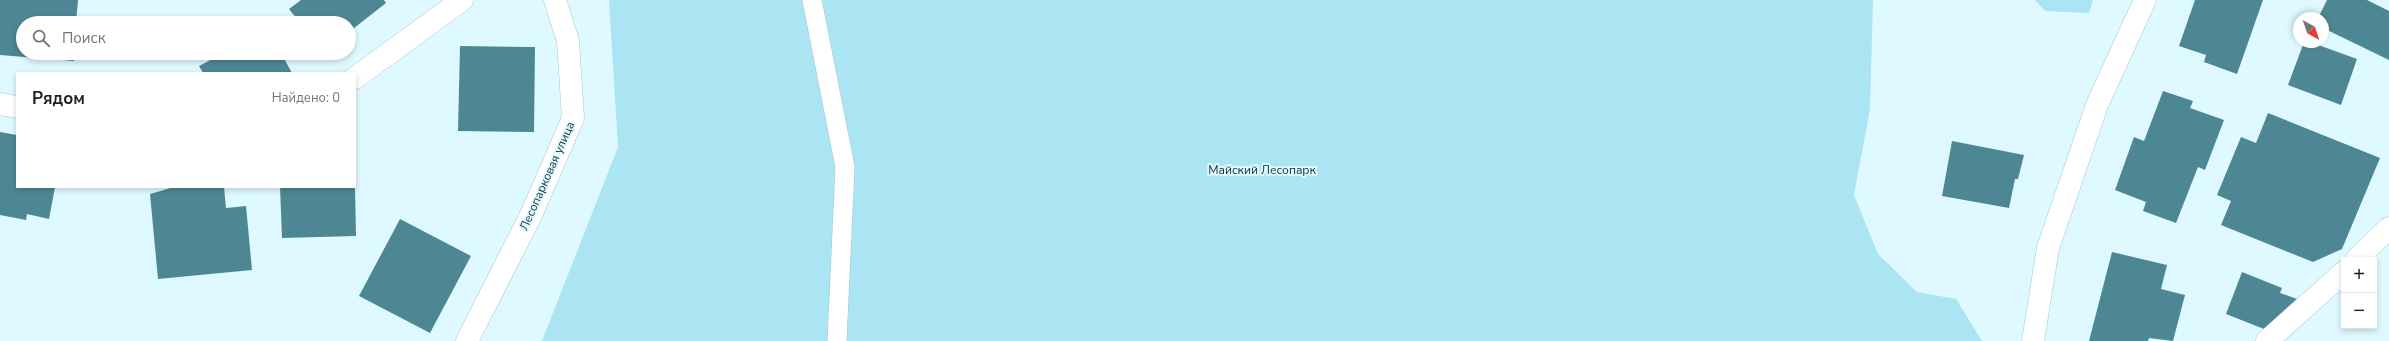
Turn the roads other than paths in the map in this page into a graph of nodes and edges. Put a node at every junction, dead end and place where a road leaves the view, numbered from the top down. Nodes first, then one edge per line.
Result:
1 (462, 0) edge
2 (555, 0) edge
3 (812, 0) edge
4 (2145, 0) edge
5 (356, 77) edge
6 (0, 104) edge
7 (16, 106) edge
8 (2389, 228) edge
9 (2359, 257) edge
10 (2341, 275) edge
11 (467, 341) edge
12 (838, 341) edge
13 (2033, 341) edge
14 (2267, 341) edge

1 - 5 street
2 - 11 street, Лесопарковая улица
3 - 12 lane
4 - 13 street
6 - 7 street
8 - 9 street
10 - 14 street

